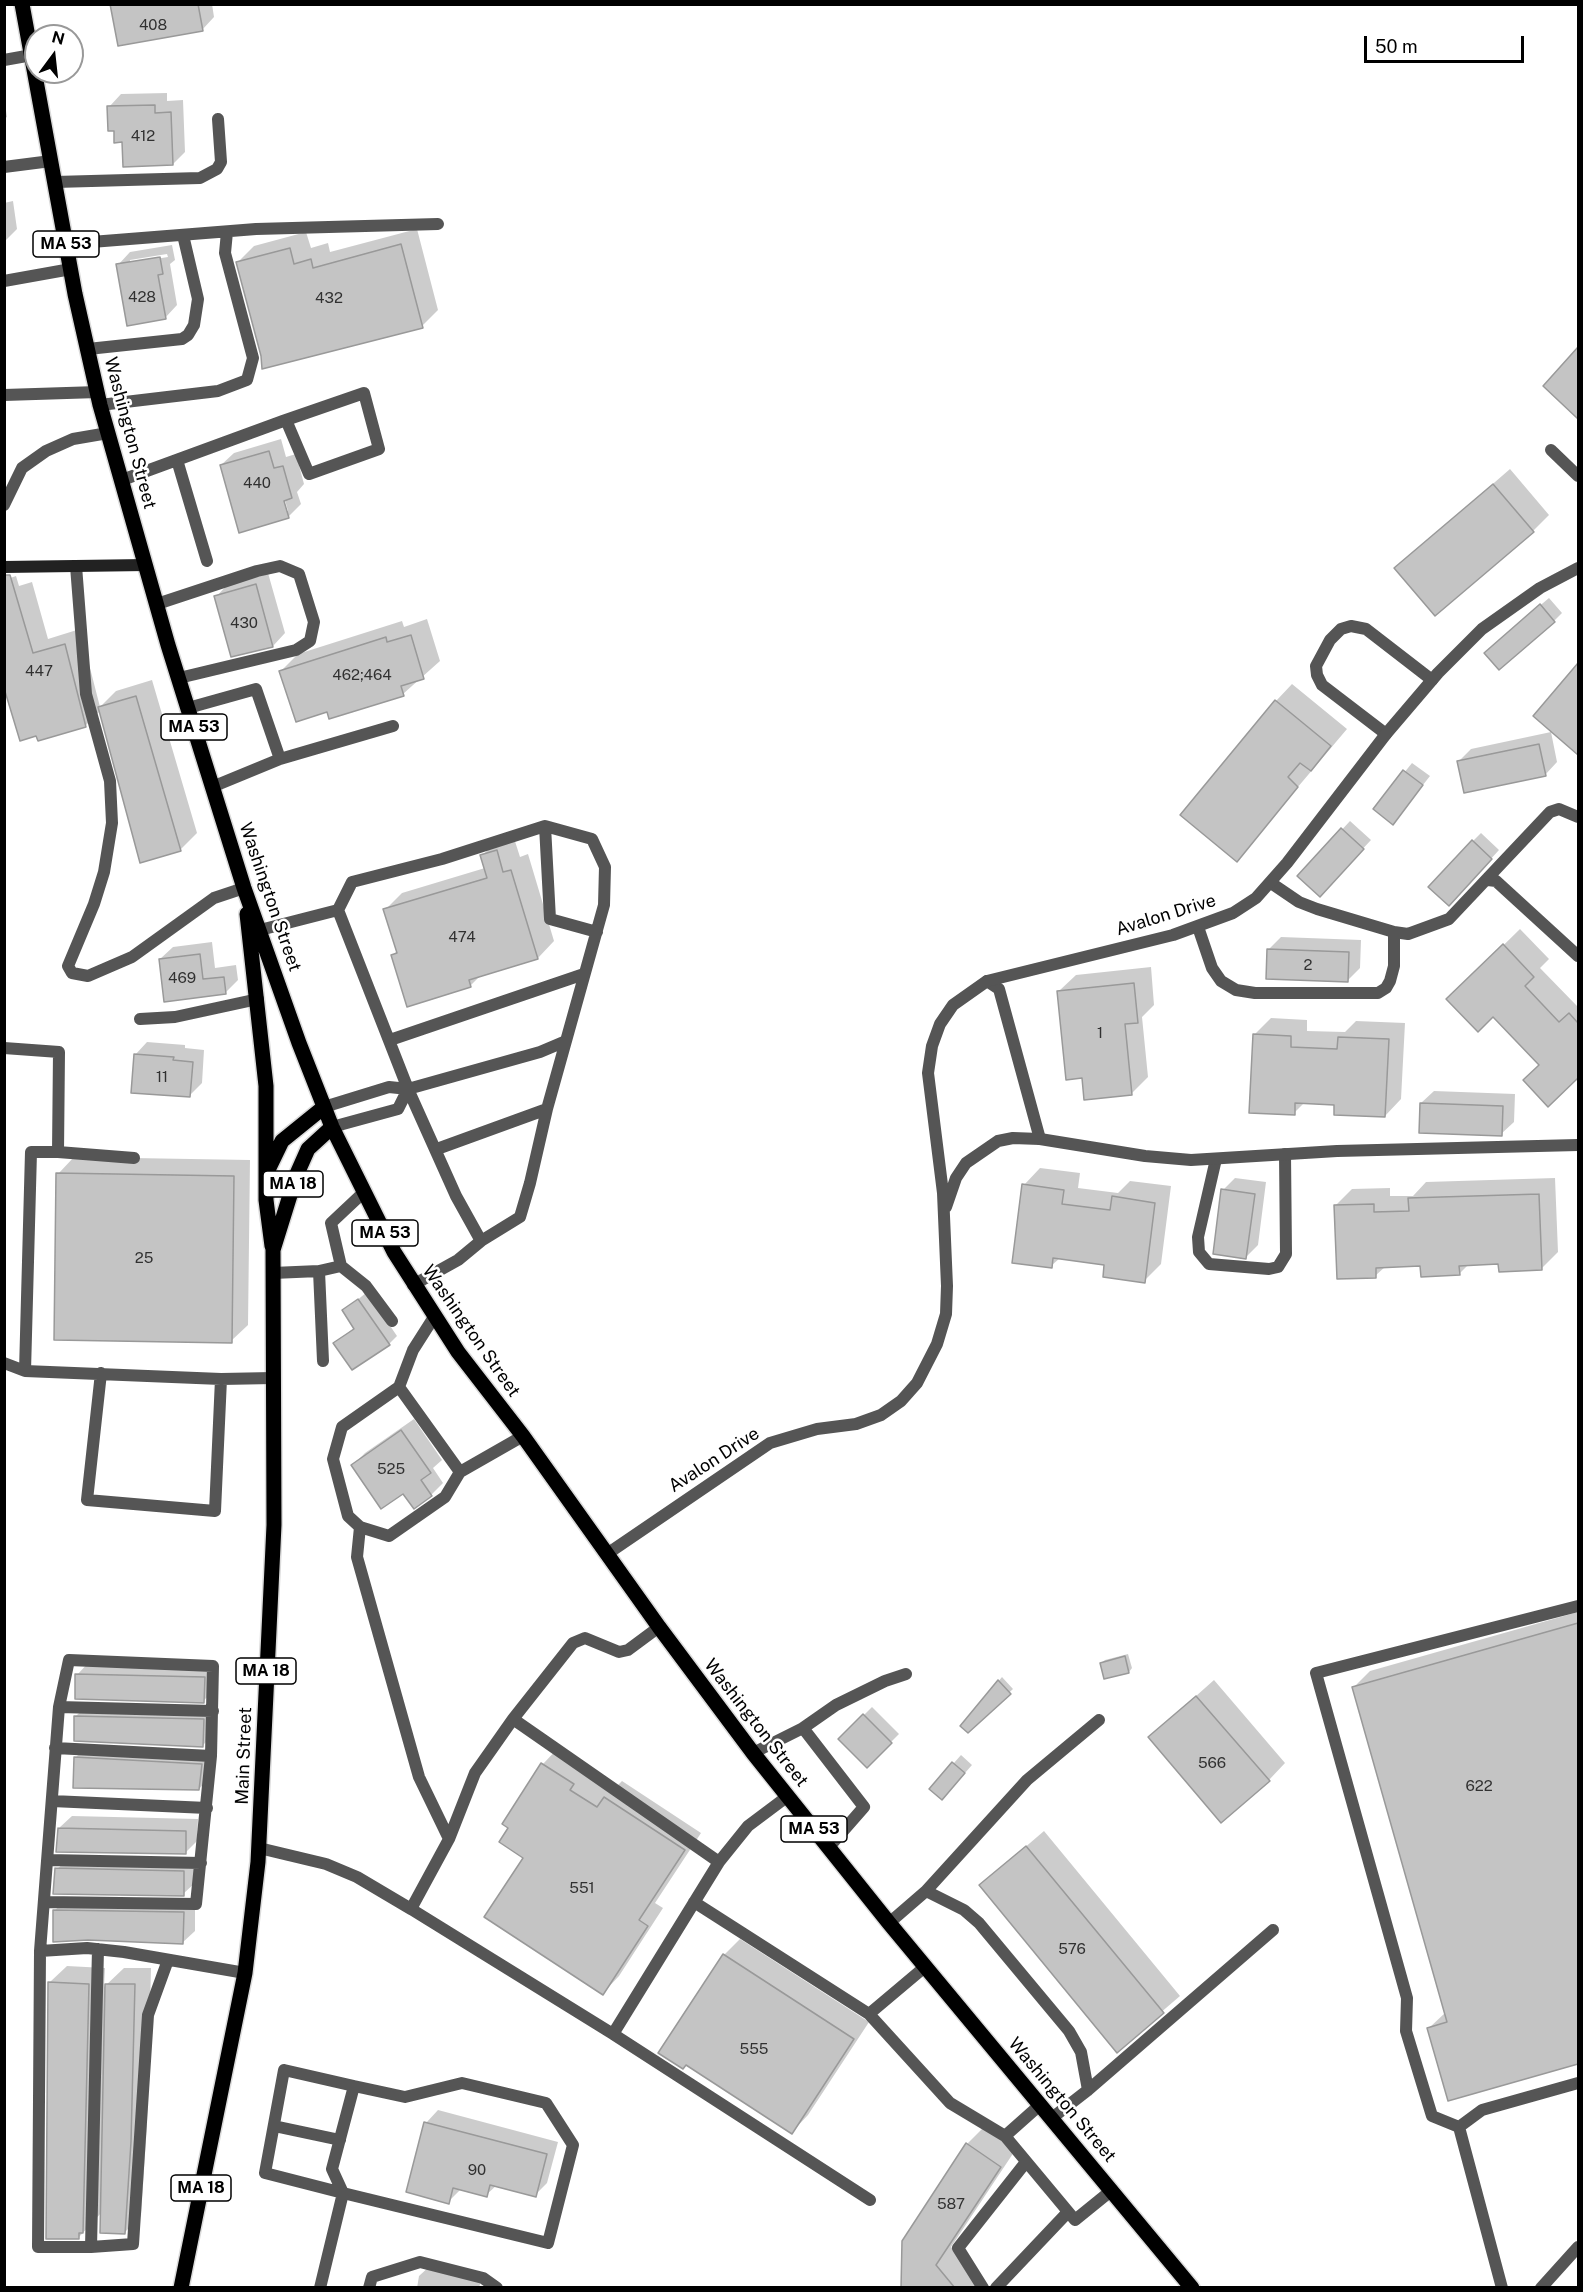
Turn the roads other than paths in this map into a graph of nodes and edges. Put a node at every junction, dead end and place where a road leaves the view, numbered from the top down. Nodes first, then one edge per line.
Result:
1 (22, 4) edge
2 (26, 24) edge
3 (24, 56) edge
4 (4, 60) edge
5 (37, 84) edge
6 (218, 118) dead end
7 (51, 161) junction
8 (4, 167) edge
9 (55, 182) junction
10 (438, 224) dead end
11 (227, 232) junction
12 (183, 235) junction
13 (66, 244) junction
14 (71, 269) junction
15 (4, 281) edge
16 (88, 349) junction
17 (4, 395) edge
18 (99, 398) junction
19 (286, 420) junction
20 (108, 433) junction
21 (1551, 450) dead end
22 (177, 460) junction
23 (1578, 476) edge
24 (122, 480) junction
25 (4, 505) edge
26 (207, 561) dead end
27 (146, 565) junction
28 (76, 566) junction
29 (4, 567) edge
30 (1578, 568) edge
31 (157, 604) junction
32 (179, 678) junction
33 (1432, 680) junction
34 (188, 708) junction
35 (393, 726) dead end
36 (1386, 734) junction
37 (280, 759) junction
38 (212, 787) junction
39 (1578, 817) edge
40 (544, 826) junction
41 (1488, 880) junction
42 (1271, 883) junction
43 (244, 888) junction
44 (338, 910) junction
45 (1198, 927) junction
46 (260, 930) junction
47 (597, 932) junction
48 (1394, 932) junction
49 (1578, 956) edge
50 (584, 974) junction
51 (987, 981) junction
52 (258, 999) junction
53 (140, 1019) dead end
54 (390, 1040) junction
55 (566, 1041) junction
56 (4, 1048) edge
57 (408, 1089) junction
58 (324, 1107) junction
59 (547, 1109) junction
60 (332, 1128) junction
61 (1040, 1139) junction
62 (1578, 1145) edge
63 (437, 1149) junction
64 (58, 1152) junction
65 (1285, 1154) junction
66 (134, 1158) dead end
67 (1216, 1159) junction
68 (265, 1178) junction
69 (364, 1192) junction
70 (944, 1216) junction
71 (481, 1241) junction
72 (273, 1250) junction
73 (341, 1266) junction
74 (319, 1271) junction
75 (273, 1273) junction
76 (413, 1285) junction
77 (434, 1317) junction
78 (392, 1321) dead end
79 (323, 1361) dead end
80 (4, 1363) edge
81 (25, 1371) junction
82 (101, 1373) junction
83 (273, 1378) junction
84 (221, 1379) junction
85 (399, 1387) junction
86 (523, 1436) junction
87 (460, 1472) junction
88 (360, 1527) junction
89 (607, 1554) junction
90 (1578, 1606) edge
91 (659, 1627) junction
92 (906, 1674) dead end
93 (59, 1707) junction
94 (213, 1711) junction
95 (513, 1719) junction
96 (1099, 1720) dead end
97 (803, 1728) junction
98 (55, 1748) junction
99 (753, 1753) junction
100 (211, 1756) junction
101 (788, 1796) junction
102 (52, 1801) junction
103 (207, 1808) junction
104 (449, 1839) junction
105 (259, 1848) junction
106 (829, 1848) junction
107 (48, 1860) junction
108 (719, 1862) junction
109 (201, 1863) junction
110 (926, 1891) junction
111 (44, 1902) junction
112 (694, 1902) junction
113 (411, 1909) junction
114 (889, 1923) junction
115 (1273, 1930) dead end
116 (98, 1949) junction
117 (40, 1950) junction
118 (168, 1960) junction
119 (926, 1966) junction
120 (245, 1973) junction
121 (868, 2014) junction
122 (613, 2034) junction
123 (1578, 2083) edge
124 (354, 2086) junction
125 (1088, 2090) junction
126 (1041, 2104) junction
127 (1052, 2118) junction
128 (274, 2126) junction
129 (1459, 2127) junction
130 (1005, 2136) junction
131 (340, 2140) junction
132 (1026, 2162) junction
133 (1112, 2190) junction
134 (343, 2193) junction
135 (870, 2200) dead end
136 (1068, 2212) junction
137 (91, 2247) junction
138 (1578, 2247) edge
139 (181, 2288) edge
140 (320, 2288) edge
141 (369, 2288) edge
142 (496, 2288) edge
143 (983, 2288) edge
144 (996, 2288) edge
145 (1192, 2288) edge
146 (1502, 2288) edge
147 (1541, 2288) edge

1 - 2 main road, Washington Street / MA 53
3 - 4 street
5 - 7 main road, Washington Street / MA 53
6 - 9 street
7 - 8 street
7 - 9 main road, Washington Street / MA 53
9 - 13 main road, Washington Street / MA 53
10 - 11 street
11 - 12 street
11 - 18 street
12 - 13 street
12 - 16 street
13 - 14 main road, Washington Street / MA 53
14 - 15 street
14 - 16 main road, Washington Street / MA 53
16 - 18 main road, Washington Street / MA 53
17 - 18 street
18 - 20 main road, Washington Street / MA 53
19 - 19 street
19 - 22 street
20 - 24 main road, Washington Street / MA 53
20 - 25 street
21 - 23 street
22 - 24 street
22 - 26 street
24 - 27 main road, Washington Street / MA 53
27 - 28 street
27 - 31 main road, Washington Street / MA 53
28 - 29 street
28 - 43 street
30 - 33 street, Avalon Drive
31 - 32 main road, Washington Street / MA 53
31 - 32 street
32 - 34 main road, Washington Street / MA 53
33 - 36 street, Avalon Drive
33 - 36 street
34 - 37 street
34 - 38 main road, Washington Street / MA 53
35 - 37 street
36 - 42 street, Avalon Drive
37 - 38 street
38 - 43 main road, Washington Street / MA 53
39 - 41 street
40 - 44 street
40 - 47 street
40 - 47 street
41 - 48 street
41 - 49 street
42 - 45 street, Avalon Drive
42 - 48 street
43 - 46 main road, Washington Street / MA 53
43 - 52 main road
44 - 46 street
44 - 54 street
45 - 48 street
45 - 51 street, Avalon Drive
46 - 58 main road, Washington Street / MA 53
47 - 50 street
50 - 54 street
50 - 55 street
51 - 61 street
51 - 70 street, Avalon Drive
52 - 53 street
52 - 68 main road
54 - 57 street
55 - 57 street
55 - 59 street
56 - 64 street
57 - 58 street
57 - 60 street
57 - 63 street
58 - 60 main road, Washington Street / MA 53
58 - 68 main road, MA 18
59 - 63 street
59 - 71 street
60 - 69 main road, Washington Street / MA 53
60 - 72 main road, Main Street / MA 18
61 - 67 street, Avalon Drive
61 - 70 street, Avalon Drive
62 - 65 street, Avalon Drive
63 - 71 street
64 - 66 street
64 - 81 street
65 - 67 street, Avalon Drive
65 - 67 street
68 - 72 main road, MA 18
69 - 73 street
69 - 76 main road, Washington Street / MA 53
70 - 89 street, Avalon Drive
71 - 76 street
72 - 75 main road, Main Street / MA 18
73 - 74 street
73 - 78 street
74 - 75 street
74 - 79 street
75 - 83 main road, Main Street / MA 18
76 - 77 main road, Washington Street / MA 53
77 - 85 street
77 - 86 main road, Washington Street / MA 53
80 - 81 street
81 - 82 street
82 - 84 street
82 - 84 street
83 - 84 street
83 - 105 main road, Main Street / MA 18
85 - 87 street
85 - 88 street
86 - 87 street
86 - 89 main road, Washington Street / MA 53
87 - 88 street
88 - 104 street
89 - 91 main road, Washington Street / MA 53
90 - 129 street
91 - 95 street
91 - 99 main road, Washington Street / MA 53
92 - 97 street
93 - 94 street
93 - 94 street
93 - 98 street
94 - 100 street
95 - 104 street
95 - 108 street
96 - 110 street
97 - 99 street
97 - 106 street
98 - 100 street
98 - 102 street
99 - 101 main road, Washington Street / MA 53
100 - 103 street
101 - 106 main road, Washington Street / MA 53
101 - 108 street
102 - 103 street
102 - 107 street
103 - 109 street
104 - 113 street
105 - 113 street
105 - 120 main road, Main Street / MA 18
106 - 114 main road, Washington Street / MA 53
107 - 109 street
107 - 111 street
108 - 112 street
109 - 111 street
110 - 114 street
110 - 125 street
111 - 117 street
112 - 121 street
112 - 122 street
113 - 122 street
114 - 119 main road, Washington Street / MA 53
115 - 125 street
116 - 117 street
116 - 118 street
116 - 137 street
117 - 137 street
118 - 120 street
118 - 137 street
119 - 121 street
119 - 126 main road, Washington Street / MA 53
120 - 139 main road, Main Street / MA 18
121 - 130 street
122 - 135 street
123 - 129 street
124 - 128 street
124 - 131 street
124 - 134 street
125 - 127 street
126 - 127 main road, Washington Street / MA 53
126 - 130 street
127 - 133 main road, Washington Street / MA 53
128 - 131 street
128 - 134 street
129 - 146 street
130 - 132 street
131 - 134 street
132 - 136 street
132 - 143 street
133 - 136 street
133 - 145 main road, Washington Street / MA 53
134 - 140 street
136 - 144 street
138 - 147 street
141 - 142 street

